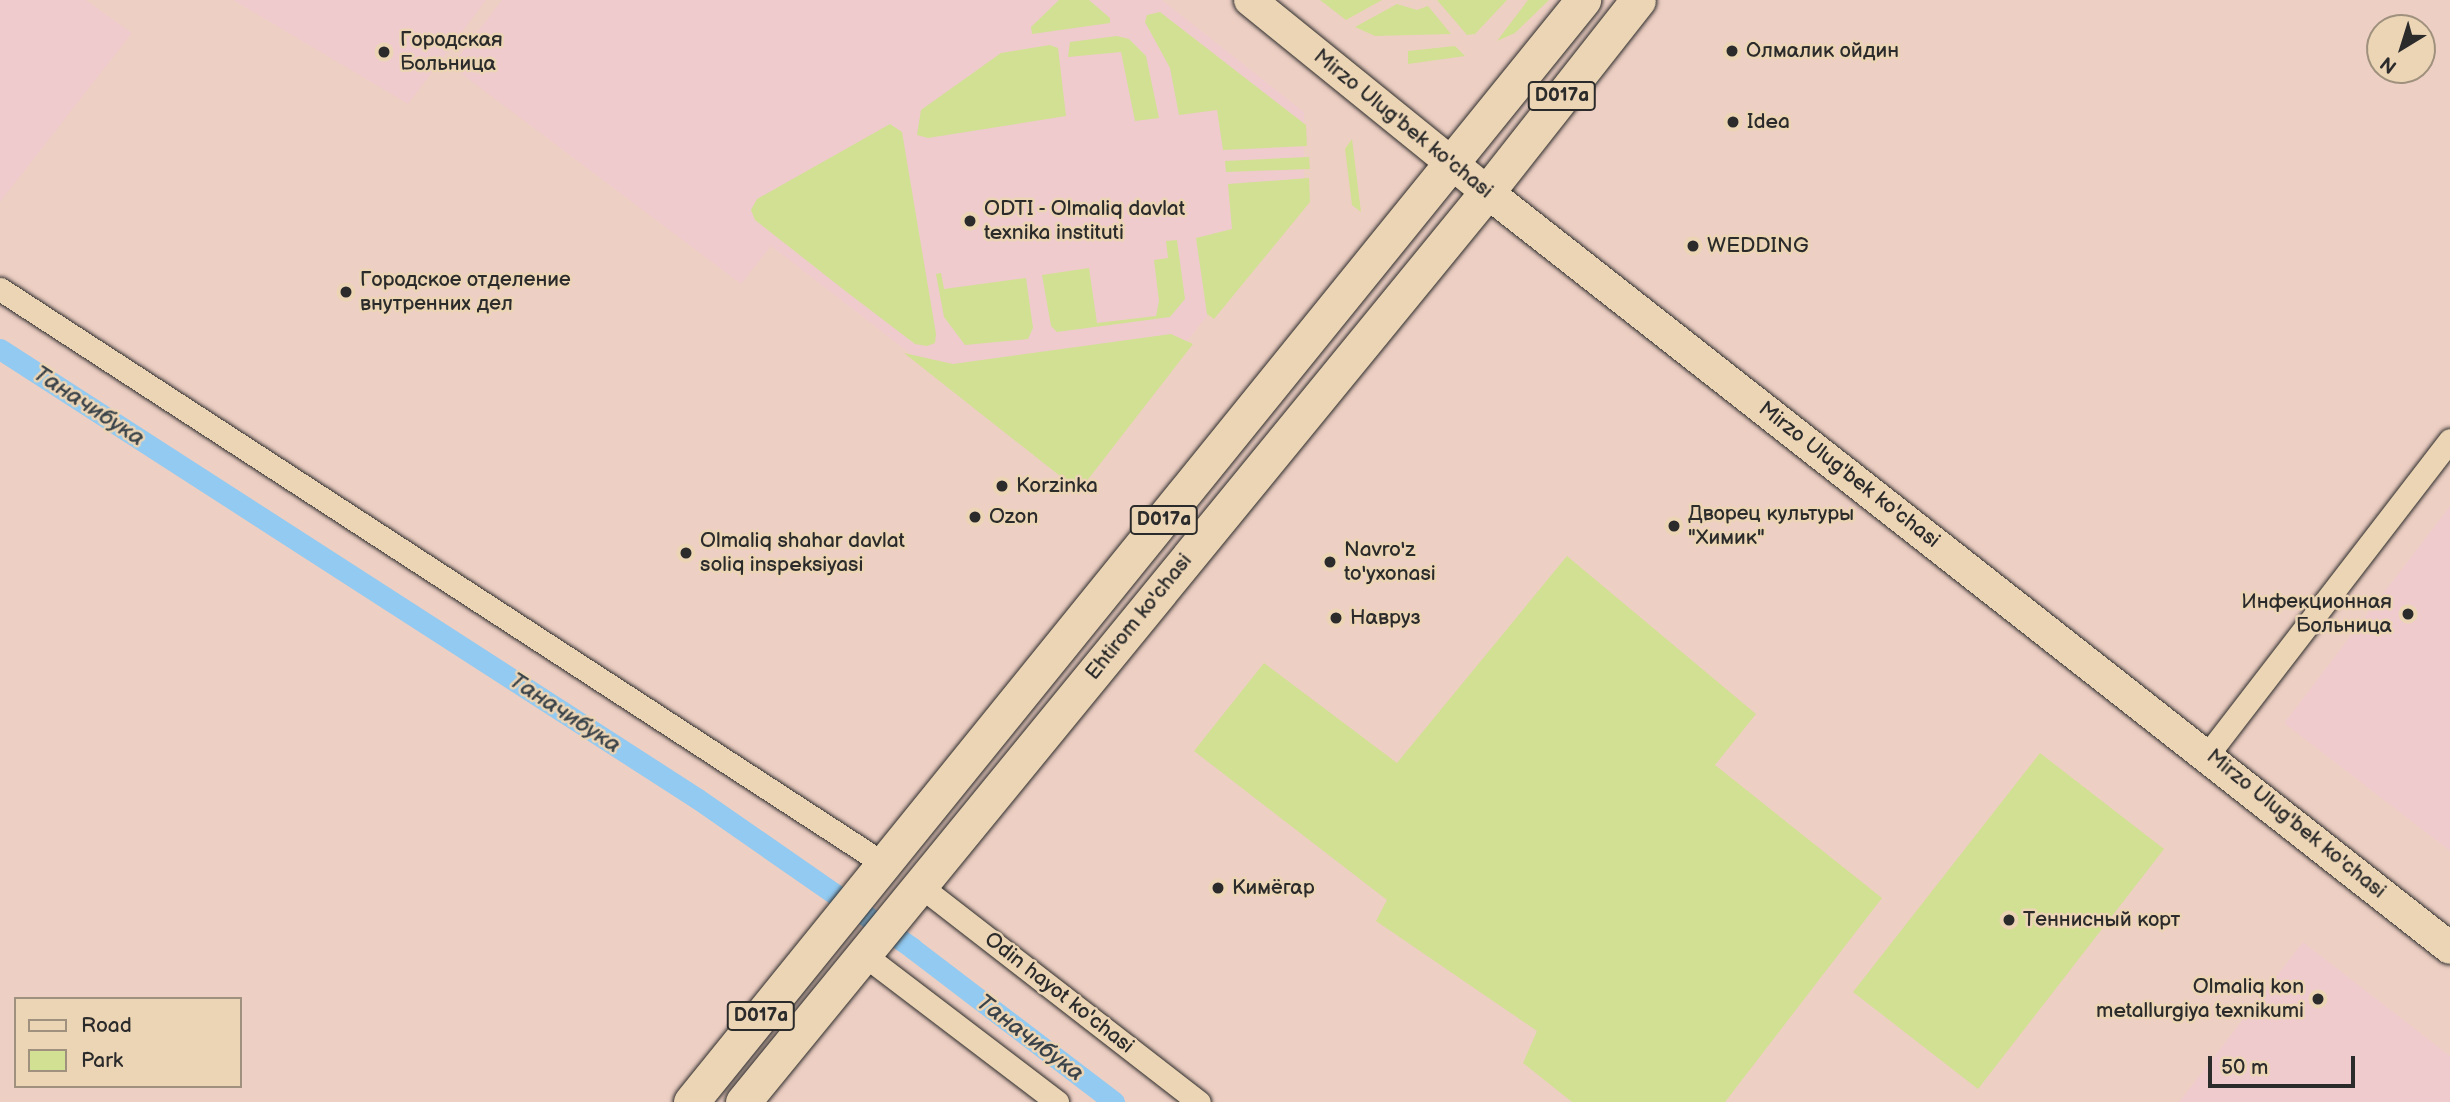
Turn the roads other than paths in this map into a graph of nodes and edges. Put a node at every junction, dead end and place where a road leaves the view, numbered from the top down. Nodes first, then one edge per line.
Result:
1 (1250, 0) edge
2 (1583, 0) edge
3 (1638, 0) edge
4 (1453, 165) junction
5 (1487, 192) junction
6 (0, 289) edge
7 (2450, 440) edge
8 (2208, 754) junction
9 (880, 869) junction
10 (919, 885) junction
11 (2450, 948) edge
12 (863, 954) junction
13 (691, 1102) edge
14 (743, 1102) edge
15 (1057, 1102) edge
16 (1199, 1102) edge

1 - 4 main road, Mirzo Ulug'bek ko'chasi
2 - 4 main road, Ehtirom ko'chasi / D017a
3 - 5 main road, Ehtirom ko'chasi / D017a
4 - 5 main road, Mirzo Ulug'bek ko'chasi
4 - 9 main road, Ehtirom ko'chasi / D017a
5 - 8 main road, Mirzo Ulug'bek ko'chasi
5 - 10 main road, Ehtirom ko'chasi / D017a
6 - 9 street
7 - 8 street
8 - 11 main road, Mirzo Ulug'bek ko'chasi
9 - 13 main road, Ehtirom ko'chasi / D017a
10 - 12 main road, Ehtirom ko'chasi / D017a
10 - 16 street, Odin hayot ko'chasi
12 - 14 main road, Ehtirom ko'chasi / D017a
12 - 15 street

